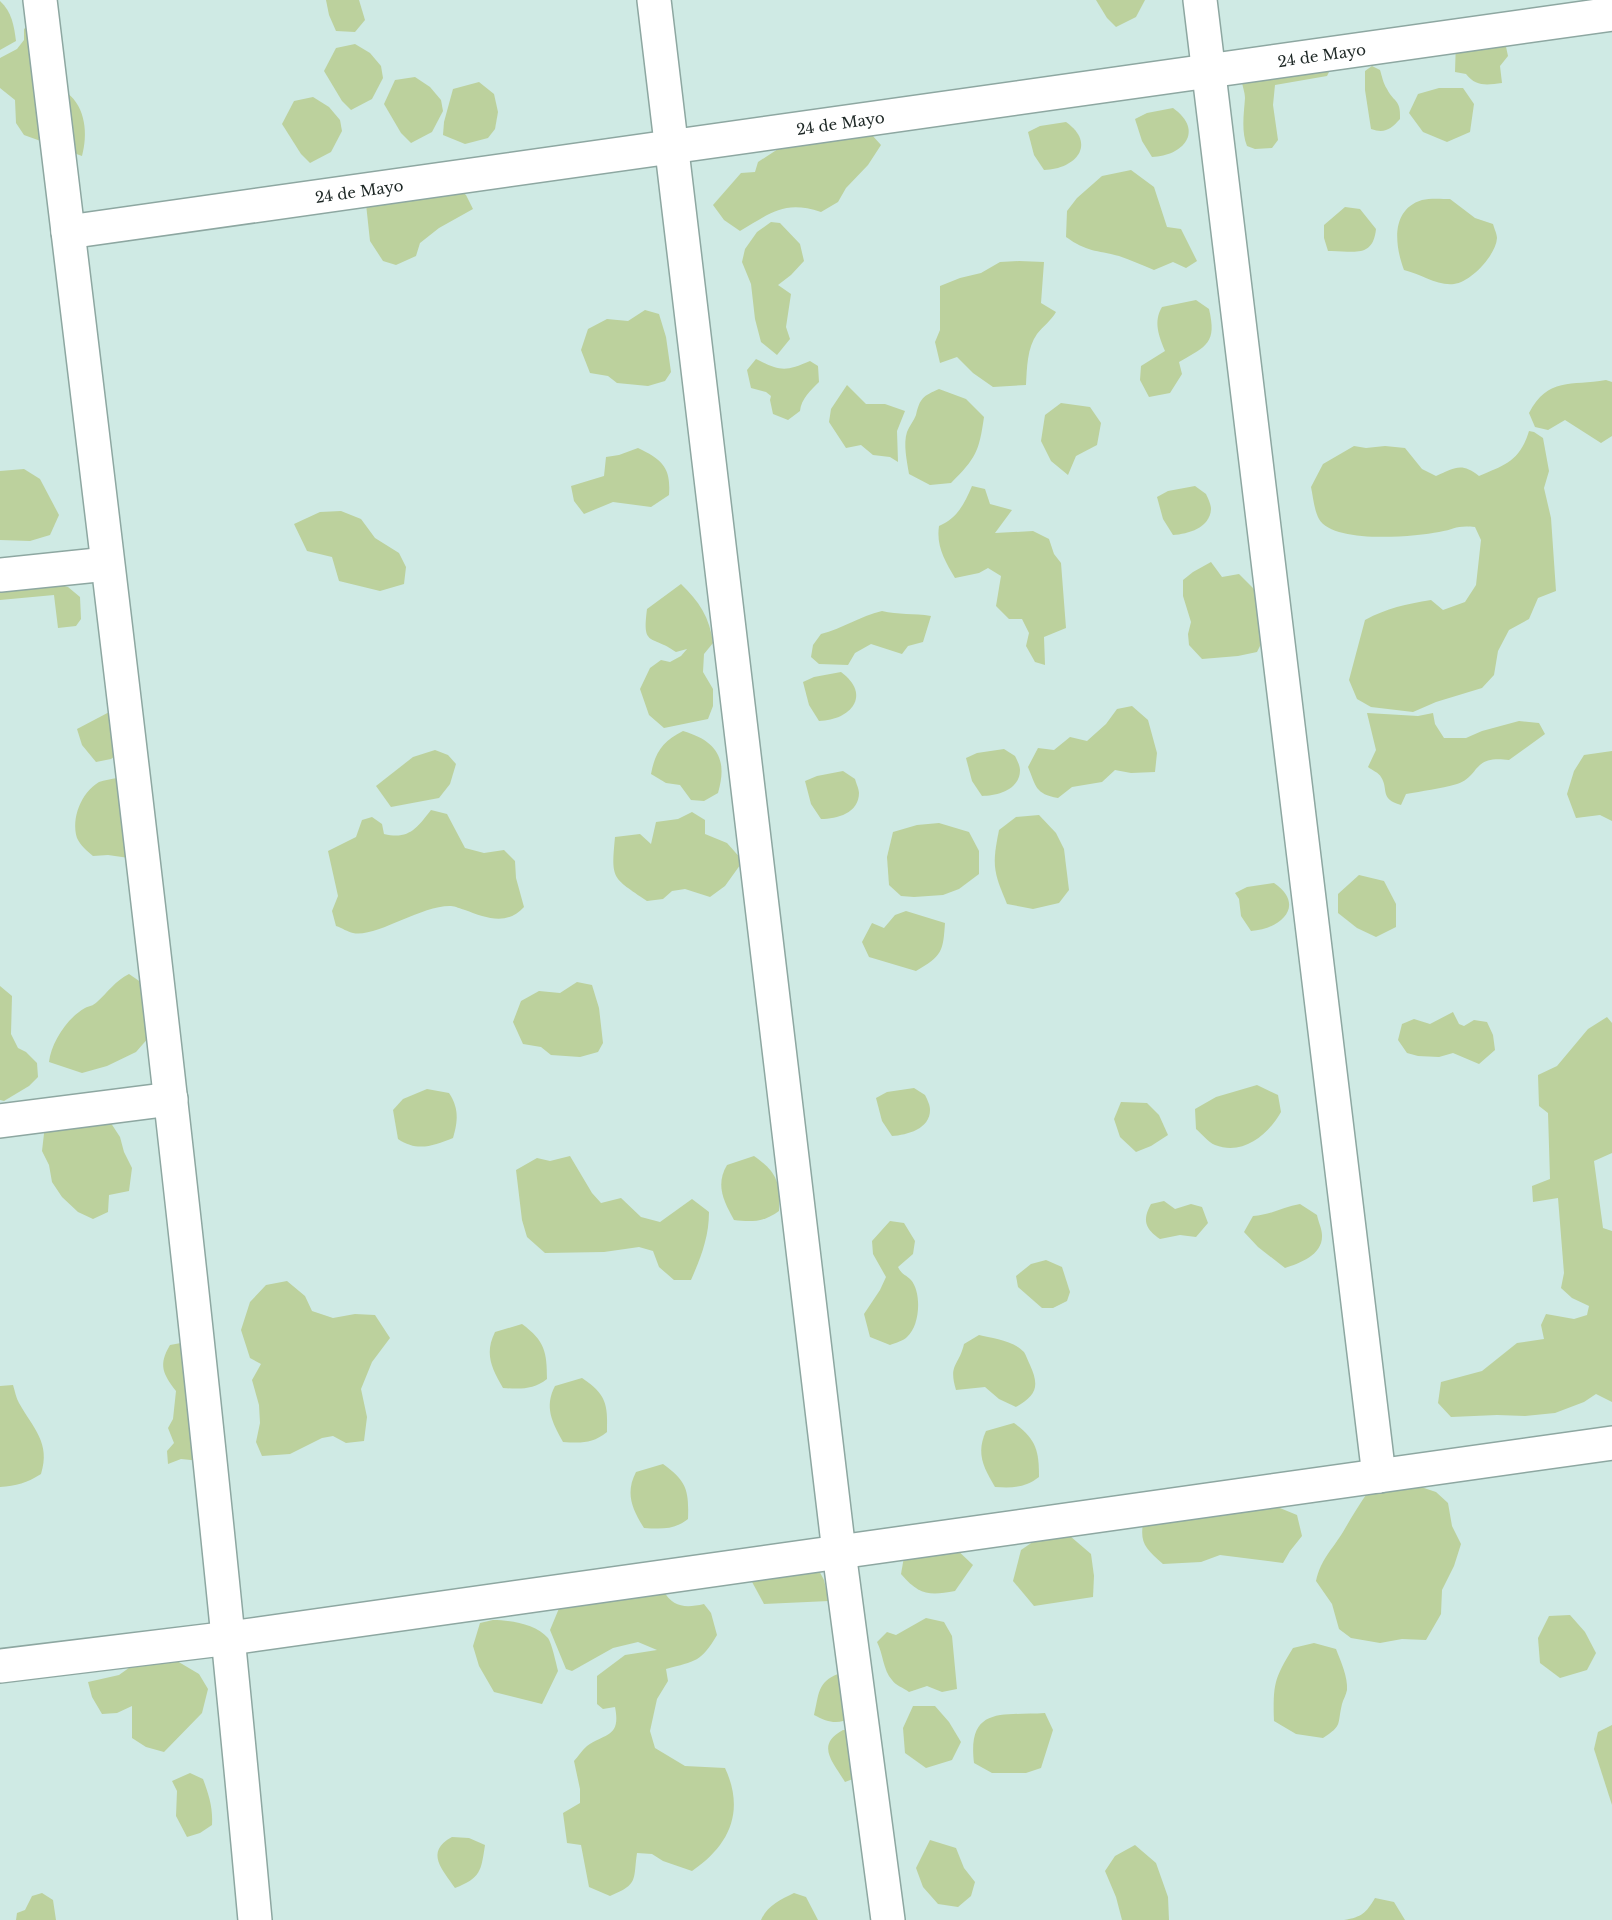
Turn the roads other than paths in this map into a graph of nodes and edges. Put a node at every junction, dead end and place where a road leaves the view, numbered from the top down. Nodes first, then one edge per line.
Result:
1 (40, 0) edge
2 (654, 0) edge
3 (1200, 0) edge
4 (1612, 14) edge
5 (1209, 70) junction
6 (672, 146) junction
7 (68, 232) junction
8 (107, 564) junction
9 (0, 575) edge
10 (171, 1099) junction
11 (0, 1120) edge
12 (1612, 1443) edge
13 (1379, 1476) junction
14 (839, 1552) junction
15 (230, 1638) junction
16 (0, 1666) edge
17 (255, 1920) edge
18 (888, 1920) edge

1 - 7 street
2 - 6 street
3 - 5 street
4 - 5 street, 24 de Mayo
5 - 6 street, 24 de Mayo
5 - 13 street
6 - 7 street, 24 de Mayo
6 - 14 street
7 - 8 street
8 - 9 street
8 - 10 street
10 - 11 street
10 - 15 street
12 - 13 street
13 - 14 street
14 - 15 street
14 - 18 street
15 - 16 street
15 - 17 street

